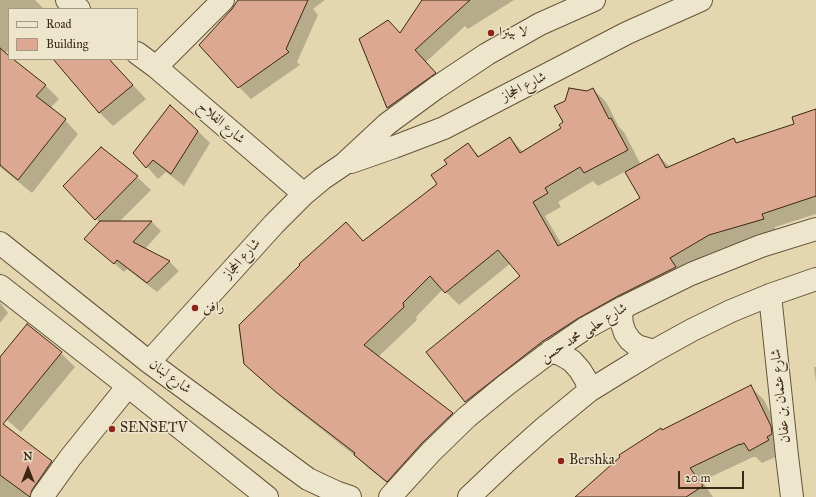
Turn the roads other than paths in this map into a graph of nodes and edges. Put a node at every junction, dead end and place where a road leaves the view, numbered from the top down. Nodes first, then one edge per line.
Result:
1 (67, 0) edge
2 (223, 0) edge
3 (594, 0) edge
4 (701, 0) edge
5 (78, 8) edge
6 (138, 54) edge
7 (156, 67) junction
8 (344, 164) junction
9 (304, 194) junction
10 (816, 229) edge
11 (0, 243) edge
12 (816, 279) edge
13 (0, 286) edge
14 (770, 295) junction
15 (624, 307) junction
16 (551, 351) junction
17 (654, 351) junction
18 (149, 362) junction
19 (128, 386) junction
20 (589, 392) junction
21 (310, 488) edge
22 (42, 497) edge
23 (266, 497) edge
24 (350, 497) edge
25 (390, 497) edge
26 (469, 497) edge
27 (792, 497) edge

1 - 5 street
2 - 7 street
3 - 8 street, شارع الحجاز
4 - 8 street, شارع الحجاز
6 - 7 street, شارع الفلاح
7 - 9 street, شارع الفلاح
8 - 9 street, شارع الحجاز
9 - 18 street, شارع الحجاز
10 - 15 street, شارع حلمى محمد حسن
11 - 18 street, شارع لبنان
12 - 14 street
13 - 19 street
14 - 17 street
14 - 27 street, شارع عثمان بن عفان
15 - 16 street, شارع حلمى محمد حسن
15 - 17 street
16 - 20 street
16 - 25 street, شارع حلمى محمد حسن
17 - 20 street
18 - 21 street, شارع لبنان
19 - 22 street
19 - 23 street
20 - 26 street
21 - 24 street, شارع لبنان

